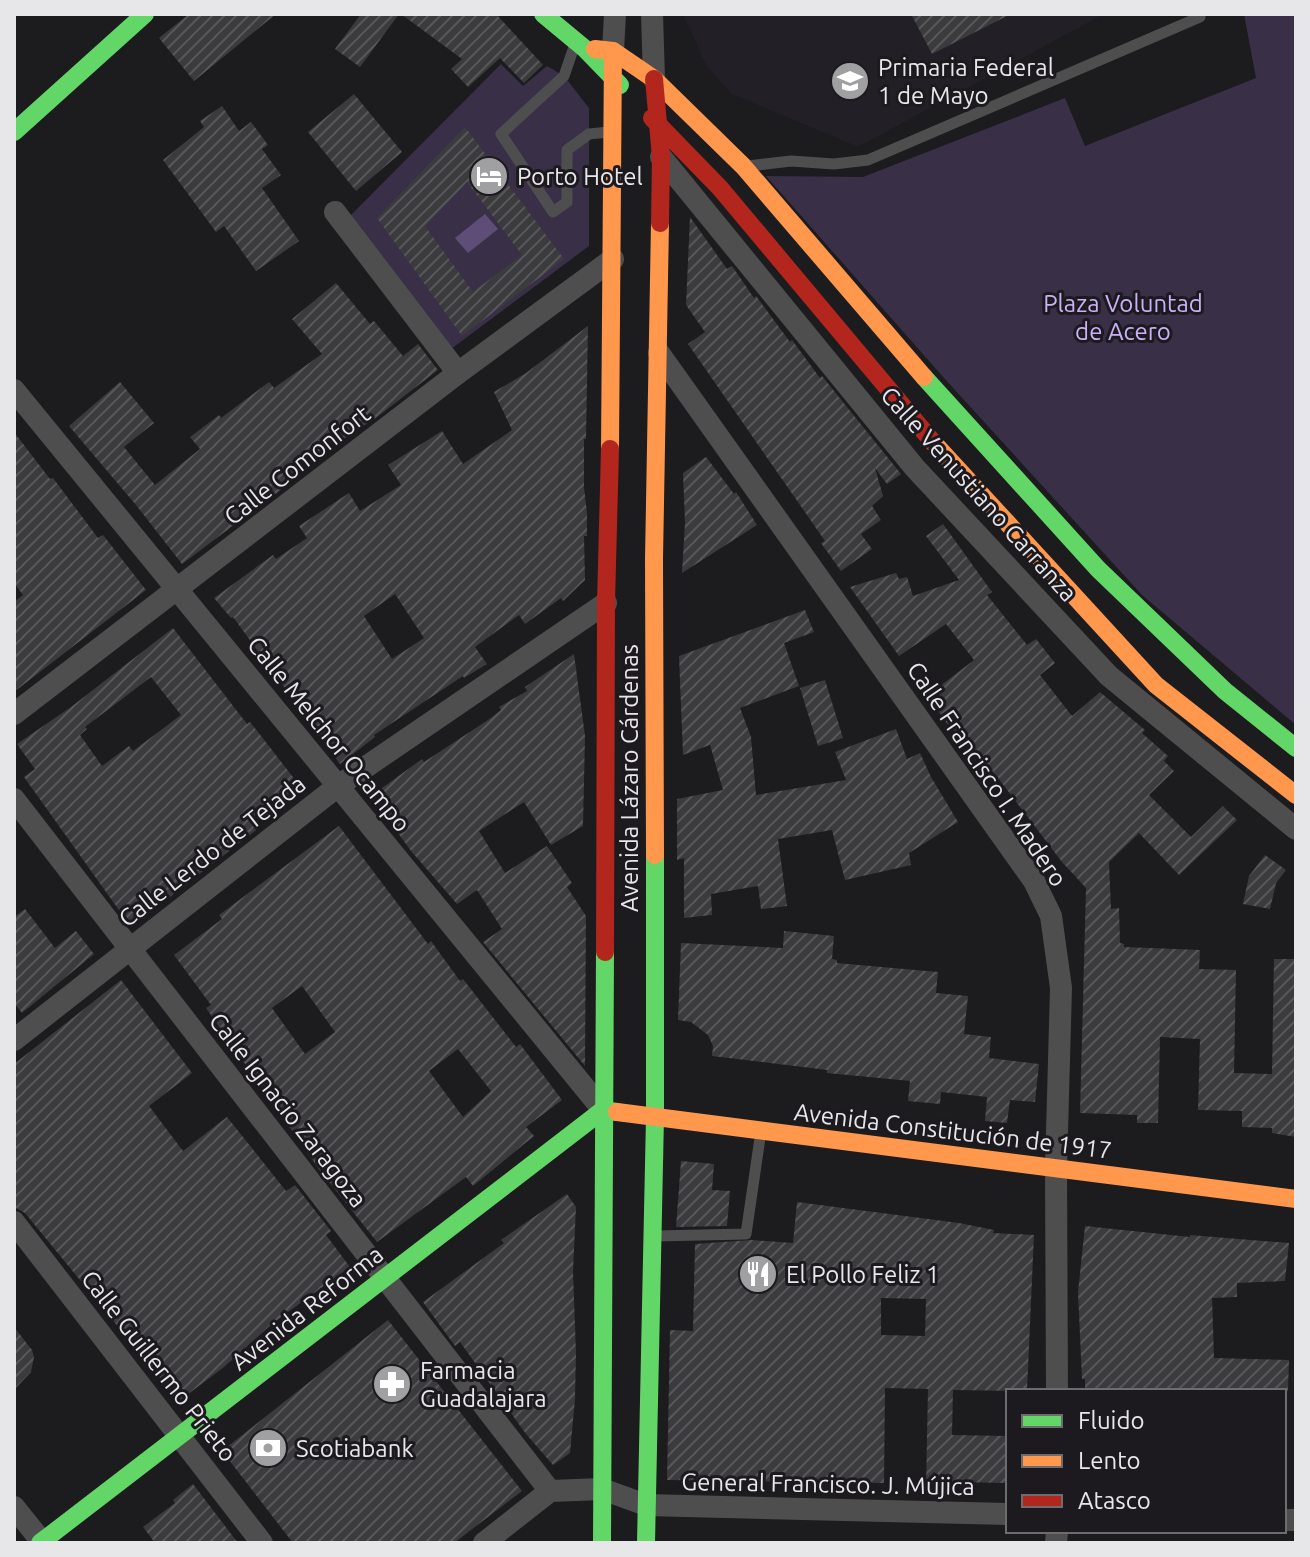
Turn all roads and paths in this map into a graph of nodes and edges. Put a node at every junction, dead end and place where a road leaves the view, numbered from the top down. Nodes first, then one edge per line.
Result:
1 (145, 14) edge
2 (543, 14) edge
3 (615, 14) edge
4 (652, 14) edge
5 (1200, 17) dead end
6 (580, 45) junction
7 (613, 51) junction
8 (611, 77) junction
9 (654, 79) junction
10 (657, 123) junction
11 (614, 131) junction
12 (14, 132) edge
13 (661, 157) junction
14 (731, 177) junction
15 (335, 212) dead end
16 (613, 259) junction
17 (659, 353) junction
18 (458, 373) junction
19 (14, 390) edge
20 (632, 559) junction
21 (177, 590) junction
22 (606, 603) junction
23 (14, 714) edge
24 (1296, 748) edge
25 (338, 786) junction
26 (1296, 795) edge
27 (14, 799) edge
28 (1296, 829) edge
29 (129, 948) junction
30 (14, 1040) edge
31 (603, 1110) junction
32 (655, 1117) junction
33 (761, 1131) junction
34 (1056, 1168) junction
35 (1296, 1199) edge
36 (14, 1222) edge
37 (653, 1236) junction
38 (385, 1278) junction
39 (1057, 1389) edge
40 (180, 1436) junction
41 (602, 1489) junction
42 (550, 1491) junction
43 (646, 1505) junction
44 (14, 1507) edge
45 (1006, 1514) edge
46 (42, 1543) edge
47 (262, 1543) edge
48 (484, 1543) edge
49 (602, 1543) edge
50 (646, 1543) edge

1 - 12 main road
2 - 6 main road
3 - 7 street, Avenida Lázaro Cárdenas
4 - 9 street, Avenida Lázaro Cárdenas
5 - 14 lane
6 - 7 main road
6 - 8 main road
6 - 11 lane
7 - 8 main road, Avenida Lázaro Cárdenas
7 - 9 main road
8 - 10 main road
8 - 11 main road, Avenida Lázaro Cárdenas
9 - 10 main road, Avenida Lázaro Cárdenas
9 - 14 main road
10 - 13 main road, Avenida Lázaro Cárdenas
10 - 14 main road
11 - 16 main road, Avenida Lázaro Cárdenas
13 - 17 main road, Avenida Lázaro Cárdenas
13 - 28 street, Calle Venustiano Carranza
14 - 24 main road
14 - 26 main road
15 - 18 street
16 - 18 street, Calle Comonfort
16 - 20 main road, Avenida Lázaro Cárdenas
17 - 20 main road, Avenida Lázaro Cárdenas
17 - 34 street, Calle Francisco I. Madero
18 - 21 street, Calle Comonfort
19 - 21 street, Calle Melchor Ocampo
20 - 22 main road, Avenida Lázaro Cárdenas
20 - 32 main road, Avenida Lázaro Cárdenas
21 - 23 street, Calle Comonfort
21 - 25 street, Calle Melchor Ocampo
22 - 25 street, Calle Lerdo de Tejada
22 - 31 main road, Avenida Lázaro Cárdenas
25 - 29 street, Calle Lerdo de Tejada
25 - 31 street, Calle Melchor Ocampo
27 - 29 street, Calle Ignacio Zaragoza
29 - 30 street, Calle Lerdo de Tejada
29 - 38 street, Calle Ignacio Zaragoza
31 - 32 main road, Avenida Constitución de 1917
31 - 38 main road, Avenida Reforma
31 - 41 main road, Avenida Lázaro Cárdenas
32 - 33 main road, Avenida Constitución de 1917
32 - 37 main road, Avenida Lázaro Cárdenas
33 - 34 main road, Avenida Constitución de 1917
33 - 37 lane
34 - 35 main road, Avenida Constitución de 1917
34 - 39 street, Calle Francisco I. Madero
36 - 40 street, Calle Guillermo Prieto
37 - 43 main road, Avenida Lázaro Cárdenas
38 - 40 main road, Avenida Reforma
38 - 42 street, Calle Ignacio Zaragoza
40 - 46 main road, Avenida Reforma
40 - 47 street, Calle Guillermo Prieto
41 - 42 street
41 - 43 street, General Francisco. J. Mújica
41 - 49 main road, Avenida Lázaro Cárdenas
42 - 48 street
43 - 45 street, General Francisco. J. Mújica
43 - 50 main road, Avenida Lázaro Cárdenas
44 - 46 street

